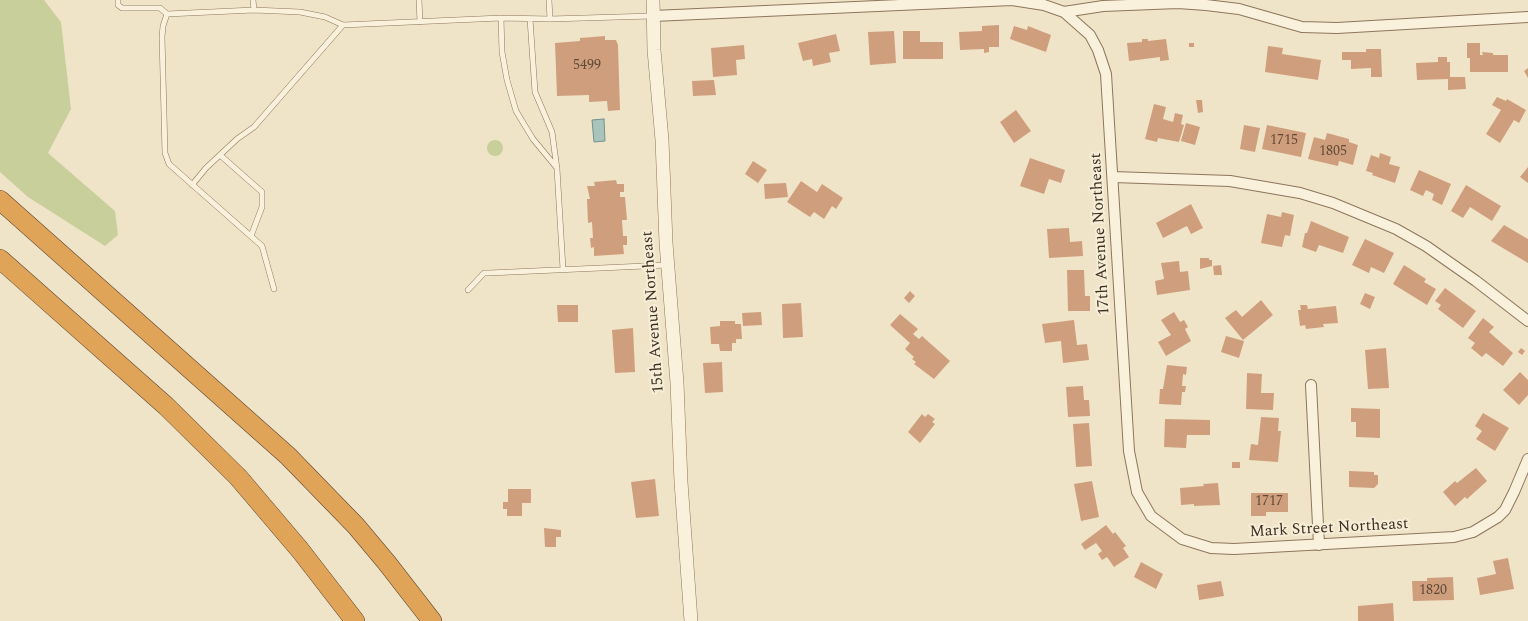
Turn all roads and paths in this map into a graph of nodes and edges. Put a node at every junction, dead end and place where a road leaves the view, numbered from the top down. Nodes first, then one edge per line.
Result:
1 (118, 0) edge
2 (253, 0) edge
3 (419, 0) edge
4 (549, 0) edge
5 (653, 0) edge
6 (254, 10) junction
7 (1064, 12) junction
8 (167, 14) junction
9 (653, 16) junction
10 (501, 18) junction
11 (1528, 18) edge
12 (530, 19) junction
13 (550, 19) junction
14 (420, 22) junction
15 (343, 25) junction
16 (220, 155) junction
17 (557, 169) junction
18 (1113, 177) junction
19 (192, 185) junction
20 (0, 200) edge
21 (251, 236) junction
22 (0, 259) edge
23 (668, 265) junction
24 (563, 269) junction
25 (274, 289) dead end
26 (468, 290) dead end
27 (1528, 321) edge
28 (1311, 385) dead end
29 (1528, 459) edge
30 (1131, 469) joint
31 (1319, 545) junction
32 (355, 621) edge
33 (432, 621) edge
34 (691, 621) edge

1 - 8 lane
2 - 6 lane
3 - 14 lane
4 - 13 lane
5 - 9 street, 15th Avenue Northeast
6 - 8 lane
6 - 15 lane
7 - 9 street
7 - 11 street
7 - 18 street, 17th Avenue Northeast
8 - 19 lane
9 - 13 lane
9 - 23 street, 15th Avenue Northeast
10 - 12 lane
10 - 14 lane
10 - 17 lane
12 - 13 lane
12 - 17 lane
14 - 15 lane
15 - 16 lane
16 - 19 lane
16 - 21 lane
17 - 24 lane
18 - 27 street
18 - 30 street, 17th Avenue Northeast
19 - 21 lane
20 - 33 highway
21 - 25 lane
22 - 32 highway
23 - 24 lane
23 - 34 street, 15th Avenue Northeast
24 - 26 lane
28 - 31 street
29 - 31 street, Mark Street Northeast
30 - 31 street, Mark Street Northeast

